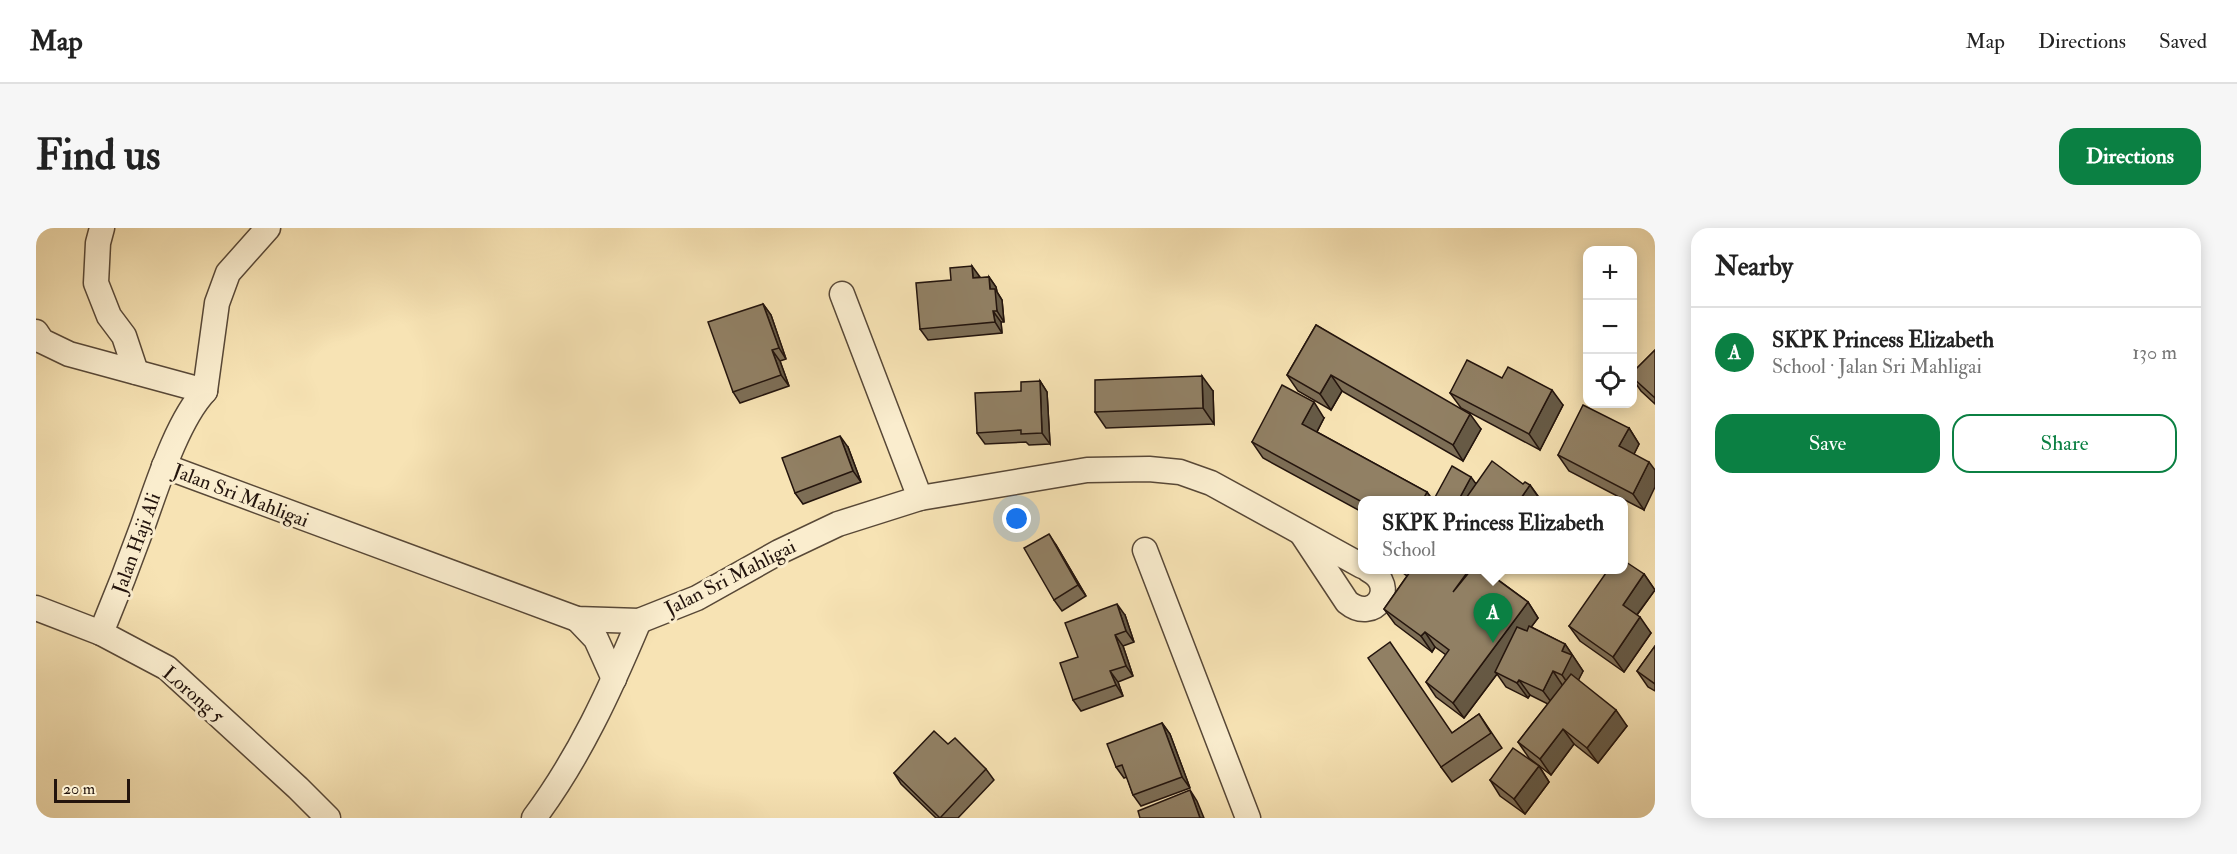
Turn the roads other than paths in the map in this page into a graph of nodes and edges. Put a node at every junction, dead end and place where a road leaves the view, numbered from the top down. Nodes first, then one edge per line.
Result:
1 (102, 228) edge
2 (268, 228) edge
3 (842, 294) dead end
4 (36, 332) edge
5 (136, 372) junction
6 (205, 391) junction
7 (164, 466) junction
8 (920, 498) junction
9 (1301, 532) junction
10 (1144, 550) dead end
11 (1358, 564) edge
12 (1374, 574) edge
13 (36, 608) edge
14 (577, 619) junction
15 (639, 621) junction
16 (101, 633) junction
17 (614, 679) junction
18 (328, 818) edge
19 (534, 818) edge
20 (1248, 818) edge

1 - 5 street
2 - 6 street, Jalan Haji Ali
3 - 8 street
4 - 5 street
5 - 6 street
6 - 7 street, Jalan Haji Ali
7 - 14 street, Jalan Sri Mahligai
7 - 16 street, Jalan Haji Ali
8 - 9 street, Jalan Sri Mahligai
8 - 15 street, Jalan Sri Mahligai
9 - 11 street, Jalan Sri Mahligai
9 - 12 street, Jalan Sri Mahligai
10 - 20 street
13 - 16 street, Lorong 5
14 - 15 street, Jalan Sri Mahligai
14 - 17 street
15 - 17 street
16 - 18 street, Lorong 5
17 - 19 street

